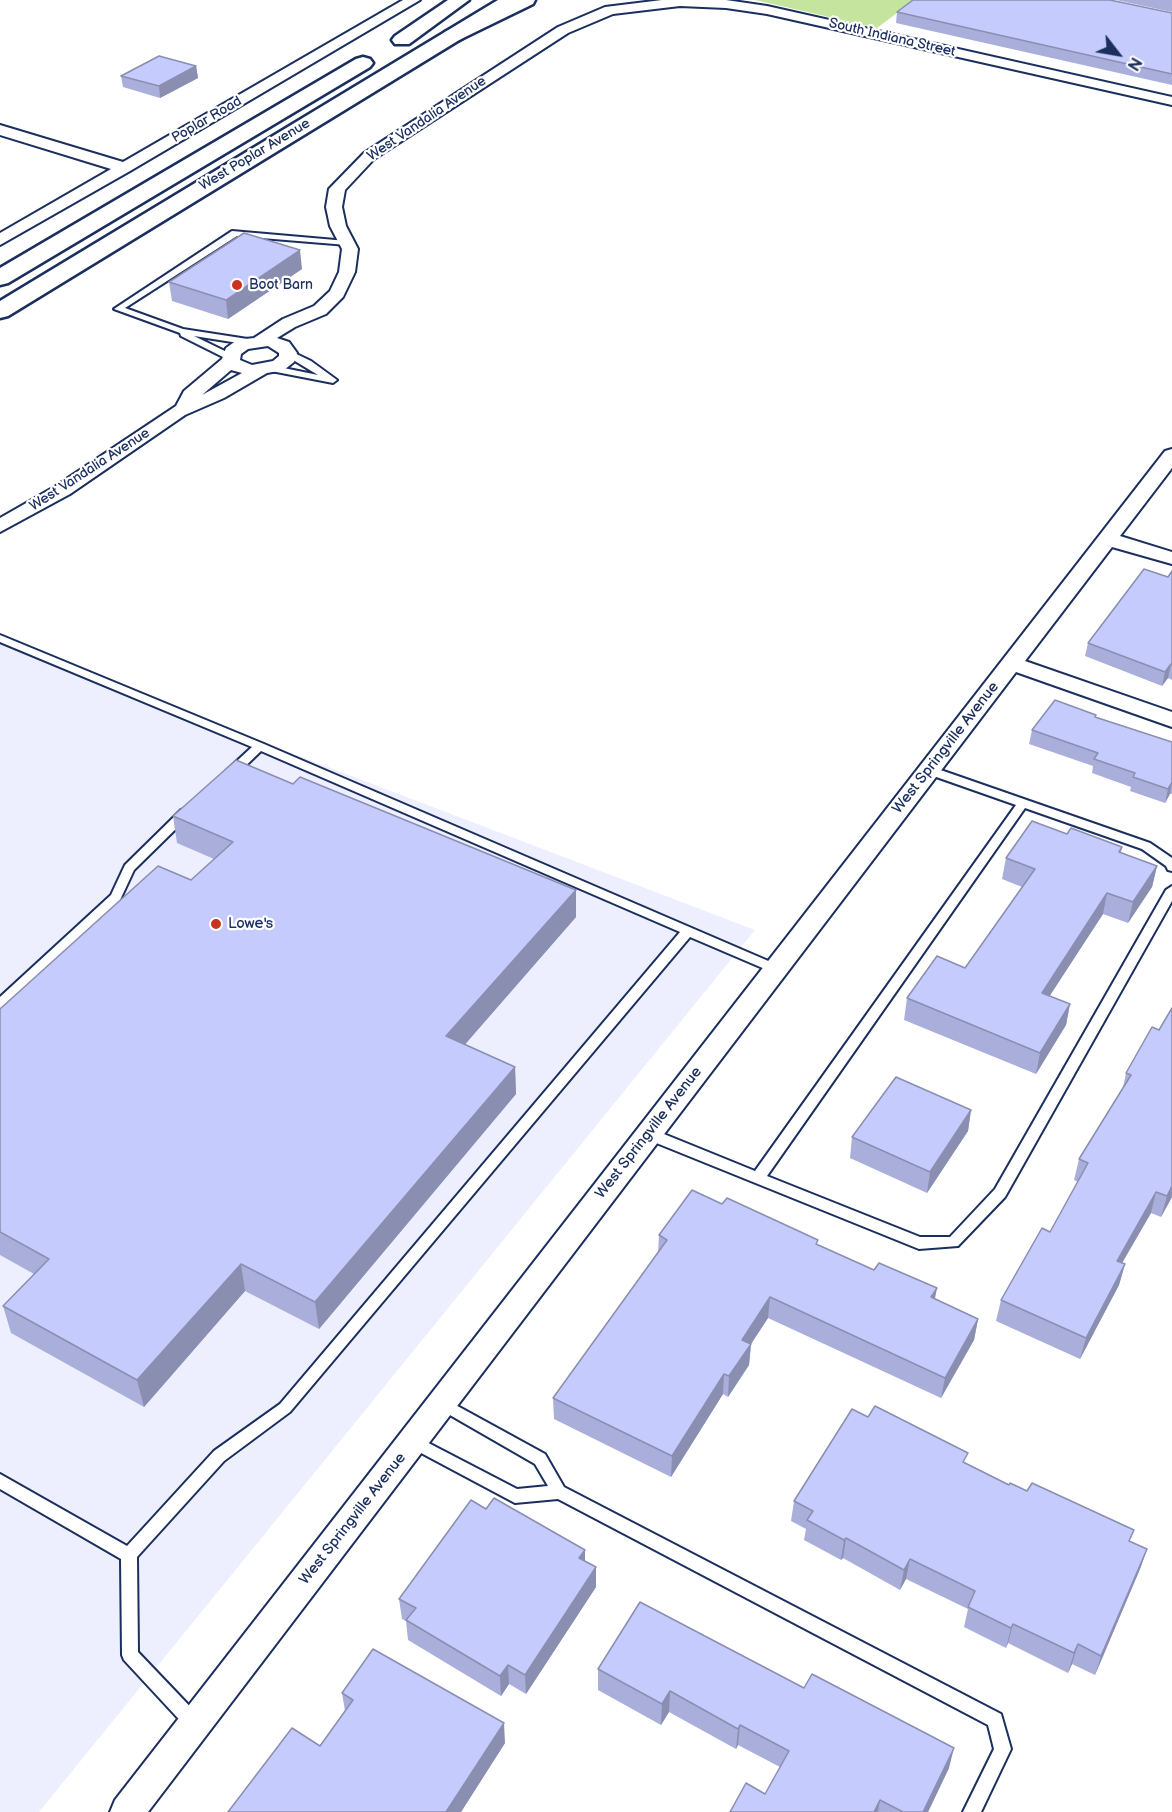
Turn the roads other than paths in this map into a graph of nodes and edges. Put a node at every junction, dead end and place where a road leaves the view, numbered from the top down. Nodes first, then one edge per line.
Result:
1 (413, 0) edge
2 (460, 0) edge
3 (471, 0) edge
4 (511, 0) edge
5 (526, 0) edge
6 (610, 10) joint
7 (452, 36) junction
8 (402, 40) junction
9 (1172, 101) edge
10 (0, 130) edge
11 (125, 168) junction
12 (0, 240) edge
13 (347, 243) junction
14 (0, 278) edge
15 (320, 310) junction
16 (0, 311) edge
17 (181, 331) junction
18 (255, 342) junction
19 (295, 344) junction
20 (230, 359) junction
21 (265, 369) junction
22 (179, 411) junction
23 (1172, 455) edge
24 (0, 526) edge
25 (1107, 539) junction
26 (1172, 558) edge
27 (0, 638) edge
28 (12, 643) junction
29 (0, 652) edge
30 (1011, 663) junction
31 (1172, 720) edge
32 (260, 746) junction
33 (929, 770) junction
34 (218, 785) edge
35 (1023, 803) junction
36 (194, 806) edge
37 (1172, 867) edge
38 (1172, 890) edge
39 (688, 931) junction
40 (776, 969) junction
41 (0, 1004) edge
42 (649, 1134) junction
43 (758, 1178) junction
44 (441, 1403) junction
45 (413, 1441) junction
46 (0, 1481) edge
47 (559, 1492) junction
48 (129, 1555) junction
49 (194, 1724) junction
50 (127, 1812) edge
51 (972, 1812) edge

1 - 11 street, Poplar Road
2 - 8 main road
3 - 8 main road, West Poplar Avenue
4 - 7 main road, West Poplar Avenue
5 - 7 main road
6 - 9 street, South Indiana Street
6 - 13 street, West Vandalia Avenue
7 - 16 main road, West Poplar Avenue
8 - 14 main road, West Poplar Avenue
10 - 11 street
11 - 12 street, Poplar Road
13 - 15 street, West Vandalia Avenue
13 - 17 lane
15 - 18 street, West Vandalia Avenue
15 - 19 street, West Vandalia Avenue
17 - 18 lane
17 - 20 lane
18 - 19 street
18 - 20 street, West Vandalia Avenue
19 - 21 street, West Vandalia Avenue
19 - 21 lane
20 - 21 street
20 - 22 street, West Vandalia Avenue
21 - 22 street, West Vandalia Avenue
22 - 24 street, West Vandalia Avenue
23 - 25 street, West Springville Avenue
25 - 26 street
25 - 30 street, West Springville Avenue
27 - 28 lane
28 - 29 lane
28 - 32 lane
30 - 31 street
30 - 33 street, West Springville Avenue
32 - 34 lane
32 - 39 lane
33 - 35 lane
33 - 40 street, West Springville Avenue
35 - 37 lane
35 - 43 lane
36 - 41 lane
38 - 43 lane
39 - 40 lane
39 - 48 lane
40 - 42 street, West Springville Avenue
42 - 43 lane
42 - 44 street, West Springville Avenue
44 - 45 street, West Springville Avenue
44 - 47 lane
45 - 47 lane
45 - 49 street, West Springville Avenue
46 - 48 lane
47 - 51 lane
48 - 49 lane
49 - 50 street, West Springville Avenue

